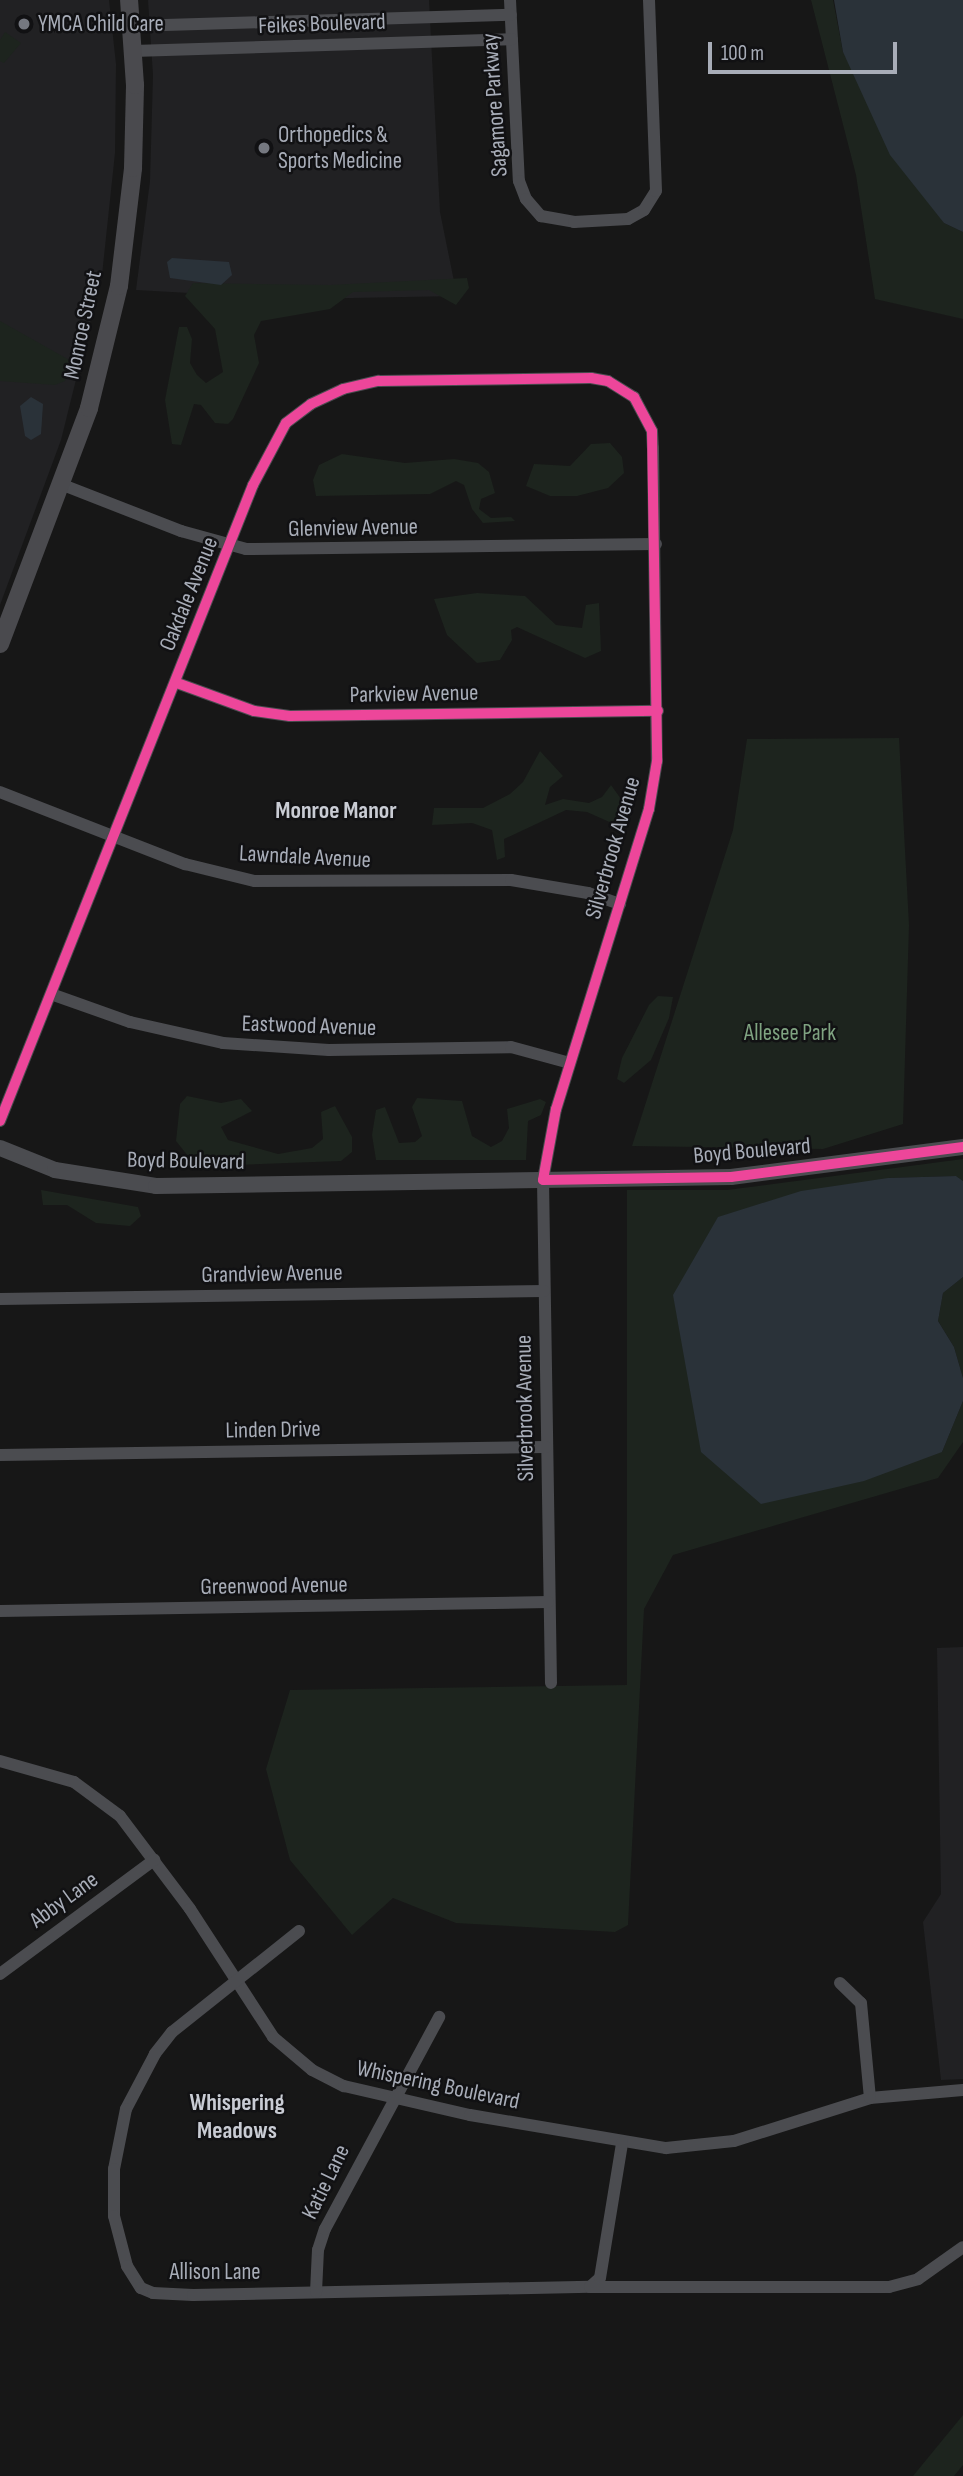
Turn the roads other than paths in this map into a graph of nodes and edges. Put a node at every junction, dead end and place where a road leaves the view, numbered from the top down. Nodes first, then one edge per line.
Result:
1 (129, 0) edge
2 (510, 0) edge
3 (649, 0) edge
4 (510, 15) junction
5 (132, 26) junction
6 (512, 39) junction
7 (133, 51) junction
8 (634, 397) joint
9 (63, 485) junction
10 (656, 544) junction
11 (230, 546) junction
12 (0, 644) edge
13 (177, 683) junction
14 (658, 711) junction
15 (0, 792) edge
16 (114, 839) junction
17 (620, 904) junction
18 (51, 994) junction
19 (570, 1063) junction
20 (0, 1121) edge
21 (963, 1147) edge
22 (0, 1148) edge
23 (543, 1180) junction
24 (544, 1291) junction
25 (0, 1299) edge
26 (546, 1447) junction
27 (0, 1455) edge
28 (548, 1602) junction
29 (0, 1611) edge
30 (551, 1683) dead end
31 (0, 1761) edge
32 (154, 1860) junction
33 (299, 1931) dead end
34 (0, 1973) edge
35 (234, 1980) junction
36 (840, 1983) dead end
37 (439, 2017) dead end
38 (963, 2090) edge
39 (395, 2098) junction
40 (870, 2098) junction
41 (622, 2143) junction
42 (963, 2247) edge
43 (590, 2287) junction
44 (317, 2292) junction

1 - 5 main road, Monroe Street
2 - 4 street, Sagamore Parkway
3 - 6 street, Sagamore Parkway
4 - 5 street, Feikes Boulevard
4 - 6 street, Sagamore Parkway
5 - 7 main road, Monroe Street
6 - 7 street, Feikes Boulevard
7 - 9 main road, Monroe Street
8 - 10 street, Silverbrook Avenue
8 - 11 street, Oakdale Avenue
9 - 11 street, Glenview Avenue
9 - 12 main road, Monroe Street
10 - 11 street, Glenview Avenue
10 - 14 street, Silverbrook Avenue
11 - 13 street, Oakdale Avenue
13 - 14 street, Parkview Avenue
13 - 16 street, Oakdale Avenue
14 - 17 street, Silverbrook Avenue
15 - 16 street, Lawndale Avenue
16 - 17 street, Lawndale Avenue
16 - 18 street, Oakdale Avenue
17 - 19 street, Silverbrook Avenue
18 - 19 street, Eastwood Avenue
18 - 20 street, Oakdale Avenue
19 - 23 street, Silverbrook Avenue
21 - 23 street, Boyd Boulevard
22 - 23 street, Boyd Boulevard
23 - 24 street, Silverbrook Avenue
24 - 25 street, Grandview Avenue
24 - 26 street, Silverbrook Avenue
26 - 27 street, Linden Drive
26 - 28 street, Silverbrook Avenue
28 - 29 street, Greenwood Avenue
28 - 30 street, Silverbrook Avenue
31 - 32 street, Whispering Boulevard
32 - 34 street, Abby Lane
32 - 35 street, Whispering Boulevard
33 - 35 street, Allison Lane
35 - 39 street, Whispering Boulevard
35 - 44 street, Allison Lane
36 - 40 street
37 - 39 street, Katie Lane
38 - 40 street, Whispering Boulevard
39 - 41 street, Whispering Boulevard
39 - 44 street, Katie Lane
40 - 41 street, Whispering Boulevard
41 - 43 street
42 - 43 street, Allison Lane
43 - 44 street, Allison Lane

